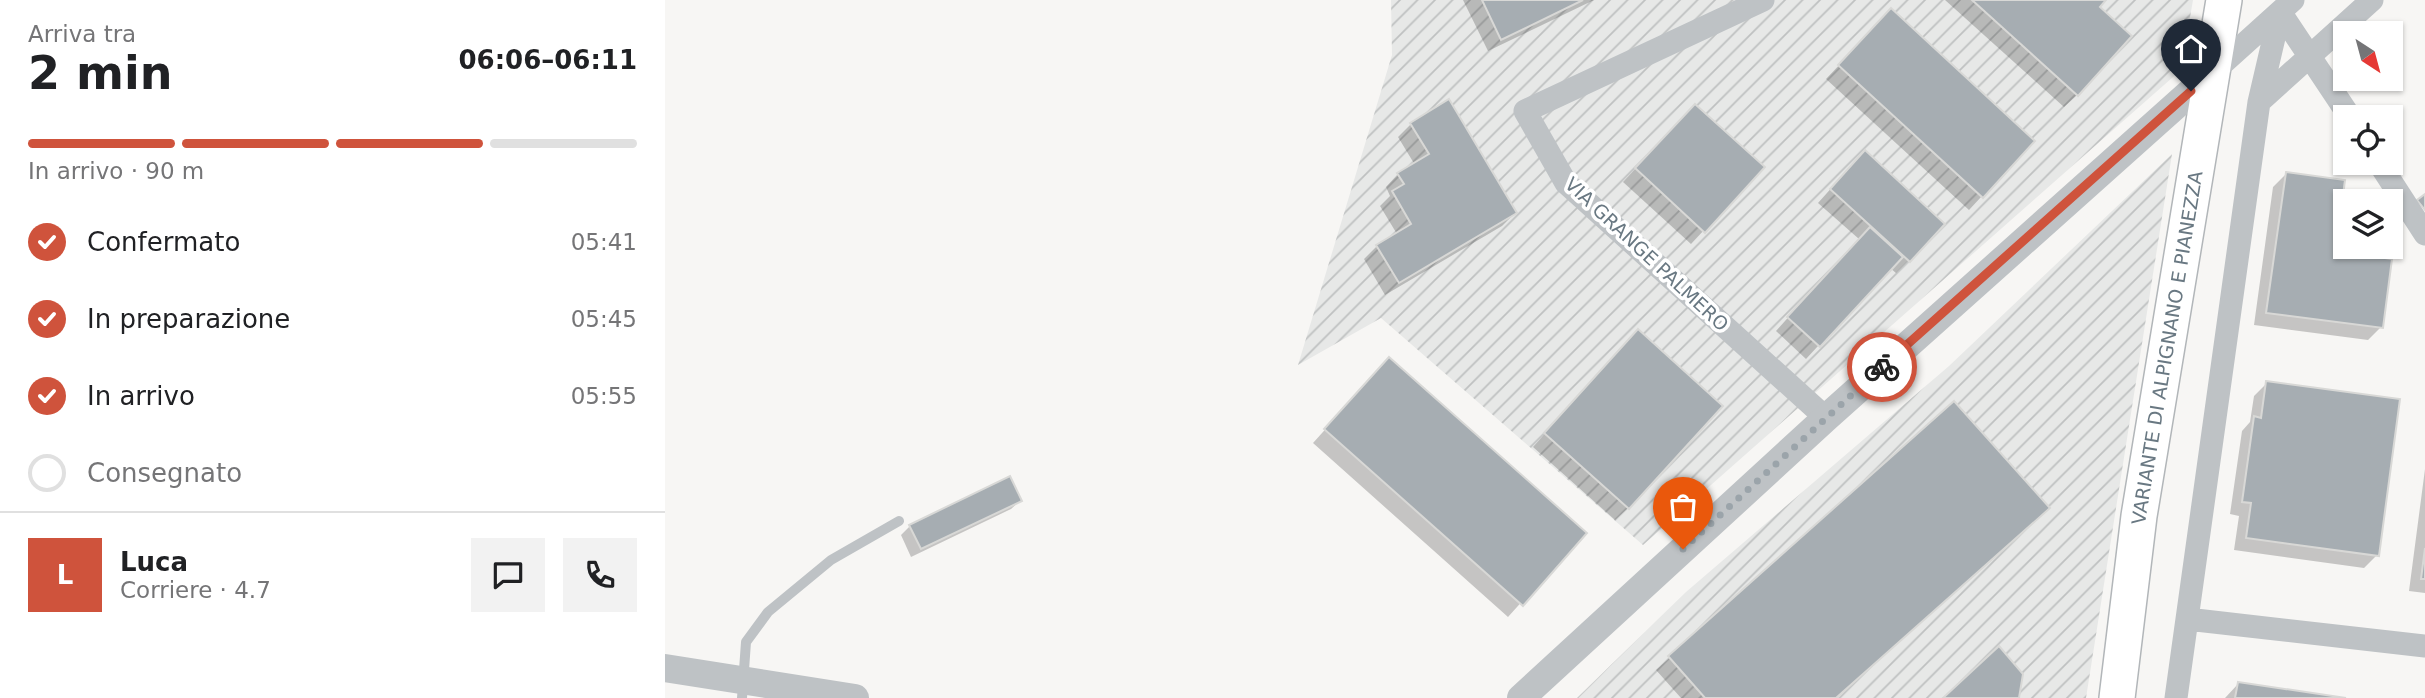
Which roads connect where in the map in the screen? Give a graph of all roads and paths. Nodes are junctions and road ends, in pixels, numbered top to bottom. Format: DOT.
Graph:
graph roads {
  1 [pos="1763,0"];
  2 [pos="2224,0"];
  3 [pos="2372,0"];
  4 [pos="2287,6"];
  5 [pos="2310,56"];
  6 [pos="2212,73"];
  7 [pos="2259,102"];
  8 [pos="2342,105"];
  9 [pos="2387,175"];
  10 [pos="2425,234"];
  11 [pos="1826,418"];
  12 [pos="899,521"];
  13 [pos="2187,618"];
  14 [pos="2425,646"];
  15 [pos="665,668"];
  16 [pos="742,689"];
  17 [pos="855,698"];
  18 [pos="1521,698"];
  19 [pos="2117,698"];
  20 [pos="2176,698"];
  1 -- 11 [label="street, VIA GRANGE PALMERO"];
  2 -- 6 [label="main road, VARIANTE DI ALPIGNANO E PIANEZZA"];
  3 -- 5 [label="street"];
  4 -- 5 [label="street"];
  4 -- 6 [label="street"];
  4 -- 7 [label="street"];
  5 -- 7 [label="street"];
  5 -- 8 [label="street"];
  6 -- 11 [label="street"];
  6 -- 19 [label="main road, VARIANTE DI ALPIGNANO E PIANEZZA"];
  7 -- 13 [label="street"];
  9 -- 10 [label="street"];
  11 -- 18 [label="street"];
  12 -- 16 [label="lane"];
  13 -- 14 [label="street"];
  13 -- 20 [label="street"];
  15 -- 16 [label="street"];
  16 -- 17 [label="street"];
}
